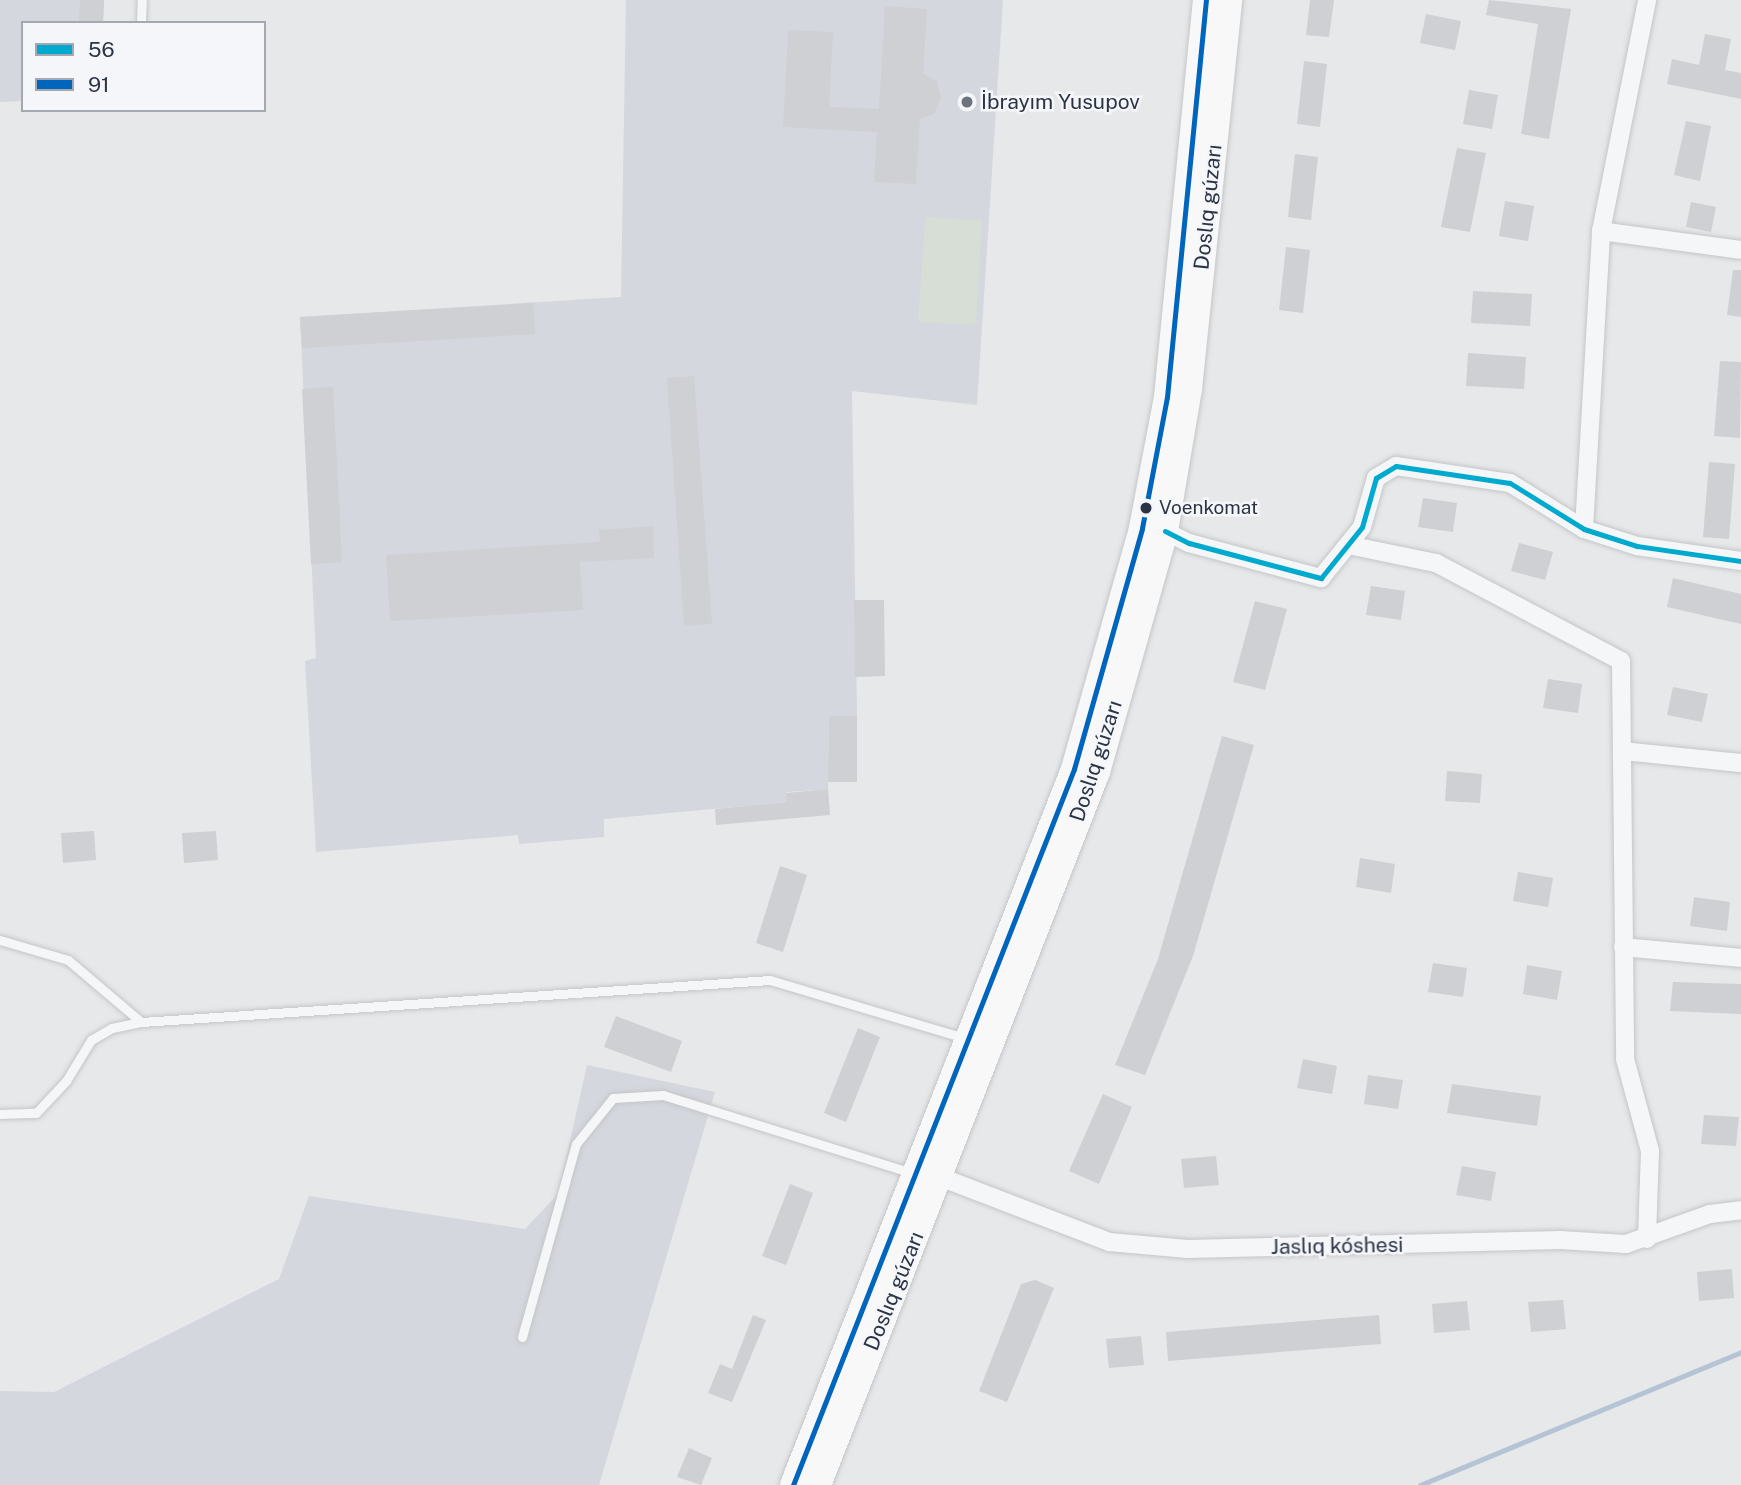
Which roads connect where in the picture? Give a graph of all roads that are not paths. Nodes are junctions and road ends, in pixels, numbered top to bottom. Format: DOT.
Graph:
graph roads {
  1 [pos="142,0"];
  2 [pos="1206,0"];
  3 [pos="1229,0"];
  4 [pos="1647,0"];
  5 [pos="141,21"];
  6 [pos="1601,231"];
  7 [pos="1741,250"];
  8 [pos="1584,529"];
  9 [pos="1165,531"];
  10 [pos="1348,545"];
  11 [pos="1741,561"];
  12 [pos="1623,751"];
  13 [pos="1741,763"];
  14 [pos="0,940"];
  15 [pos="1623,947"];
  16 [pos="1741,958"];
  17 [pos="141,1022"];
  18 [pos="969,1039"];
  19 [pos="0,1114"];
  20 [pos="929,1176"];
  21 [pos="1741,1210"];
  22 [pos="1647,1239"];
  23 [pos="522,1337"];
  24 [pos="853,1359"];
  25 [pos="793,1485"];
  26 [pos="818,1485"];
  1 -- 5 [label="lane"];
  2 -- 18 [label="main road, Doslıq gúzarı"];
  3 -- 9 [label="main road, Doslıq gúzarı"];
  4 -- 6 [label="street"];
  6 -- 7 [label="street"];
  6 -- 8 [label="street"];
  8 -- 10 [label="street"];
  8 -- 11 [label="street"];
  9 -- 10 [label="street"];
  9 -- 20 [label="main road, Doslıq gúzarı"];
  10 -- 12 [label="street"];
  12 -- 13 [label="street"];
  12 -- 15 [label="street"];
  14 -- 17 [label="lane"];
  15 -- 16 [label="street"];
  15 -- 22 [label="street"];
  17 -- 18 [label="lane"];
  17 -- 19 [label="lane"];
  18 -- 20 [label="main road, Doslıq gúzarı"];
  20 -- 22 [label="street, Jaslıq kóshesi"];
  20 -- 23 [label="lane"];
  20 -- 24 [label="main road, Doslıq gúzarı"];
  21 -- 22 [label="street, Jaslıq kóshesi"];
  24 -- 25 [label="main road, Doslıq gúzarı"];
  24 -- 26 [label="main road, Doslıq gúzarı"];
}
